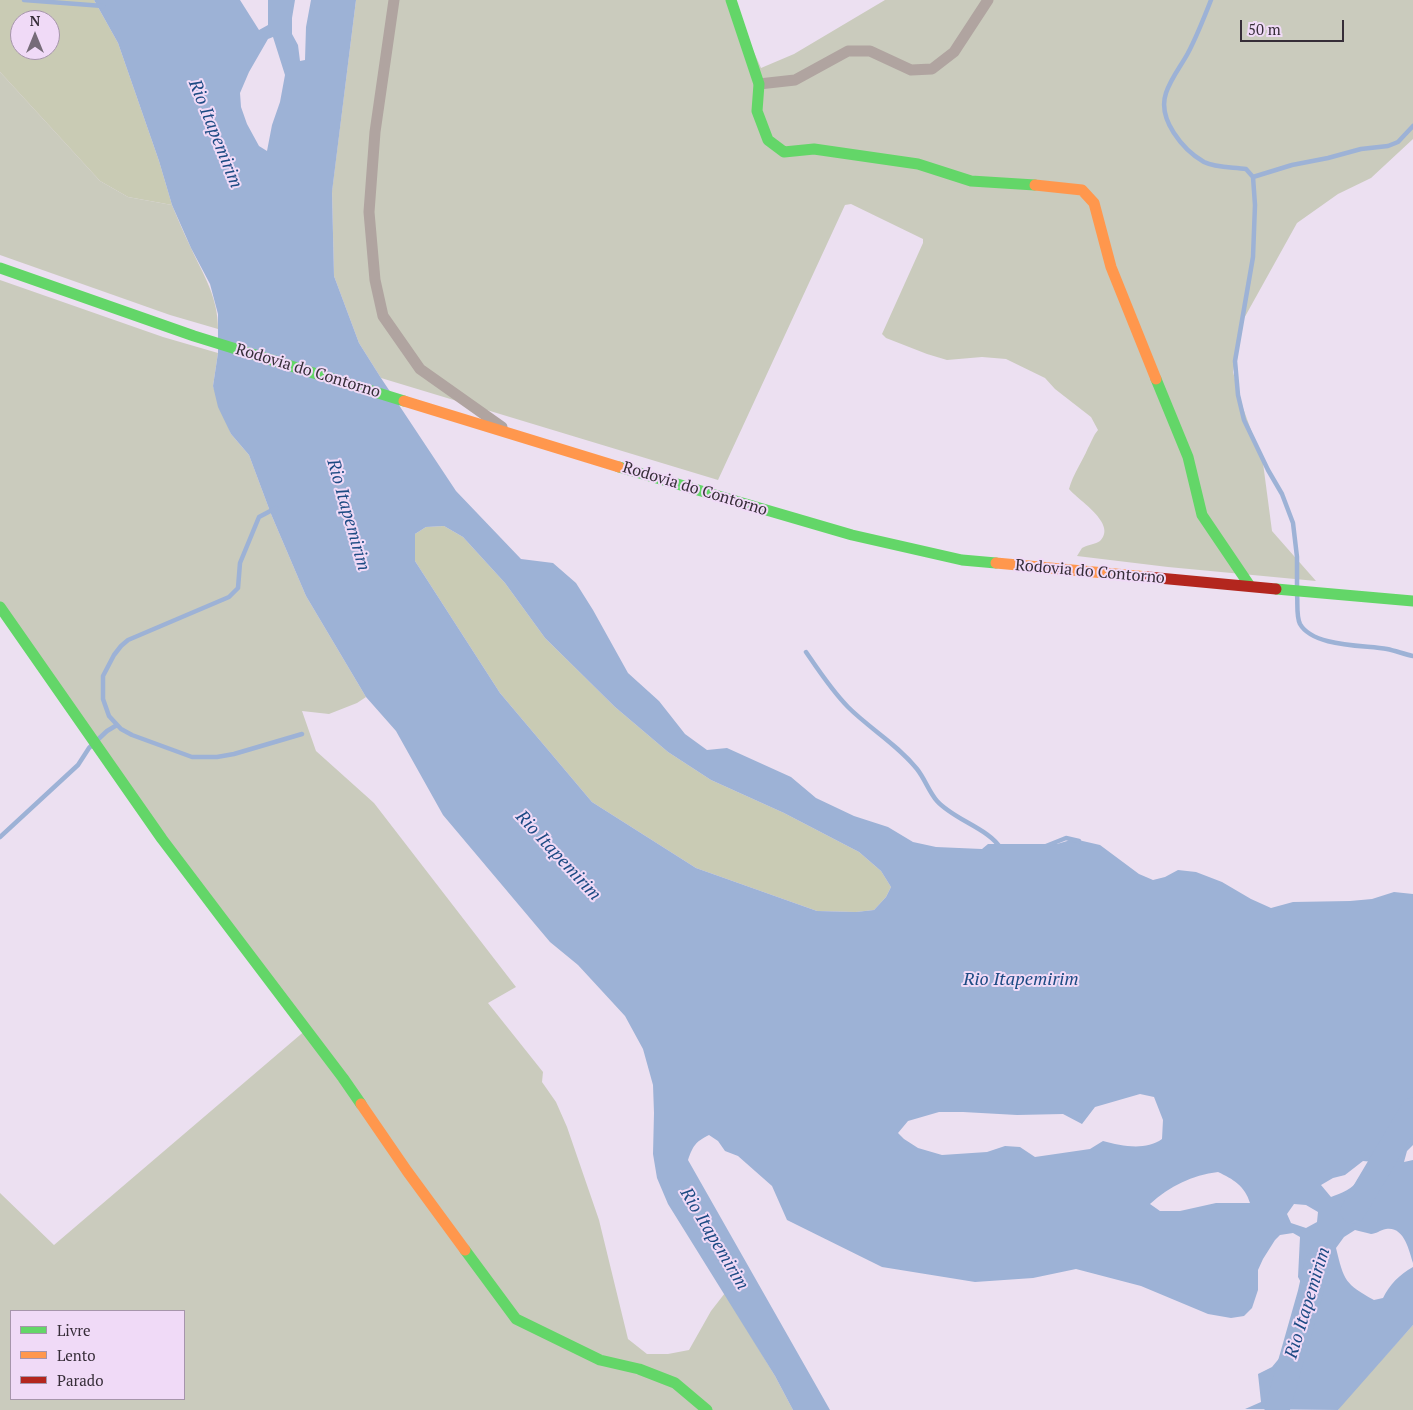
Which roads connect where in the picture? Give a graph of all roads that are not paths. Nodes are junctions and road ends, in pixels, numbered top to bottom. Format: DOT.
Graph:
graph roads {
  1 [pos="394,0"];
  2 [pos="731,0"];
  3 [pos="988,0"];
  4 [pos="759,84"];
  5 [pos="0,268"];
  6 [pos="509,432"];
  7 [pos="1250,586"];
  8 [pos="1413,600"];
  9 [pos="0,606"];
  10 [pos="707,1410"];
  1 -- 6 [label="street"];
  2 -- 4 [label="street"];
  3 -- 4 [label="street"];
  4 -- 7 [label="street"];
  5 -- 6 [label="street, Rodovia do Contorno"];
  6 -- 7 [label="street, Rodovia do Contorno"];
  7 -- 8 [label="street, Rodovia do Contorno"];
  9 -- 10 [label="street"];
}
